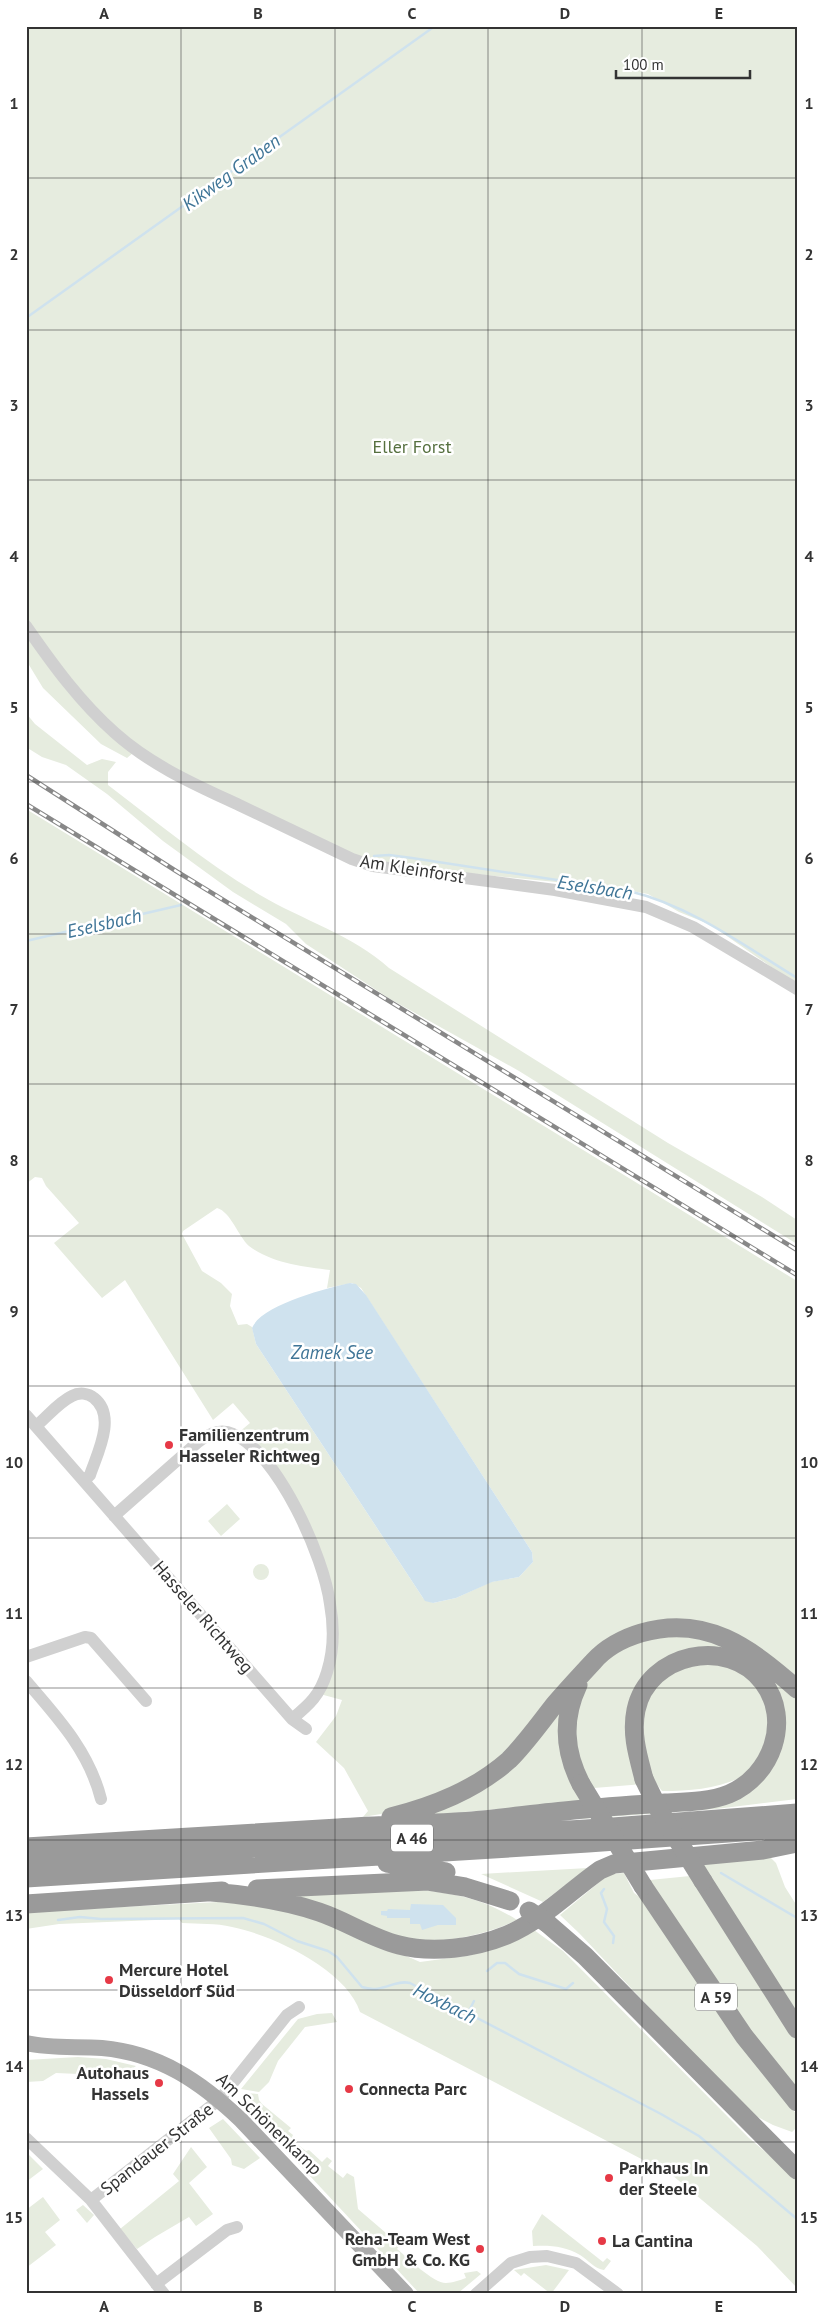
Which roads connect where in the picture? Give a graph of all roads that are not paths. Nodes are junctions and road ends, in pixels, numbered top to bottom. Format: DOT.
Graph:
graph roads {
  1 [pos="26,626"];
  2 [pos="797,989"];
  3 [pos="31,1424"];
  4 [pos="84,1481"];
  5 [pos="114,1516"];
  6 [pos="26,1657"];
  7 [pos="583,1674"];
  8 [pos="26,1681"];
  9 [pos="797,1689"];
  10 [pos="146,1701"];
  11 [pos="292,1719"];
  12 [pos="306,1729"];
  13 [pos="101,1798"];
  14 [pos="797,1813"];
  15 [pos="351,1827"];
  16 [pos="797,1828"];
  17 [pos="797,1843"];
  18 [pos="26,1847"];
  19 [pos="356,1857"];
  20 [pos="26,1861"];
  21 [pos="26,1878"];
  22 [pos="211,1892"];
  23 [pos="510,1901"];
  24 [pos="26,1904"];
  25 [pos="300,2007"];
  26 [pos="797,2029"];
  27 [pos="30,2046"];
  28 [pos="220,2099"];
  29 [pos="797,2102"];
  30 [pos="26,2138"];
  31 [pos="797,2170"];
  32 [pos="92,2200"];
  33 [pos="237,2228"];
  34 [pos="160,2289"];
  35 [pos="406,2294"];
  36 [pos="476,2294"];
  37 [pos="618,2294"];
  1 -- 2 [label="street, Am Kleinforst"];
  3 -- 4 [label="street, Hasseler Richtweg"];
  3 -- 4 [label="street, Hasseler Richtweg"];
  4 -- 5 [label="street, Hasseler Richtweg"];
  5 -- 11 [label="street, Hasseler Richtweg"];
  5 -- 11 [label="street"];
  6 -- 10 [label="street"];
  7 -- 9 [label="highway"];
  7 -- 15 [label="highway"];
  7 -- 29 [label="highway, A 59, bridge"];
  8 -- 13 [label="street"];
  11 -- 12 [label="street, Hasseler Richtweg"];
  14 -- 20 [label="highway, A 46"];
  15 -- 18 [label="highway"];
  15 -- 26 [label="highway, bridge"];
  16 -- 19 [label="highway, A 46"];
  17 -- 22 [label="highway"];
  19 -- 21 [label="highway, A 46"];
  19 -- 23 [label="highway"];
  22 -- 23 [label="highway"];
  22 -- 24 [label="highway"];
  23 -- 31 [label="highway, bridge"];
  25 -- 28 [label="street, Spandauer Straße"];
  27 -- 28 [label="main road, Am Schönenkamp"];
  28 -- 32 [label="street, Spandauer Straße"];
  28 -- 35 [label="main road, Am Schönenkamp"];
  30 -- 32 [label="street"];
  32 -- 34 [label="street"];
  33 -- 34 [label="street"];
  36 -- 37 [label="street"];
}
